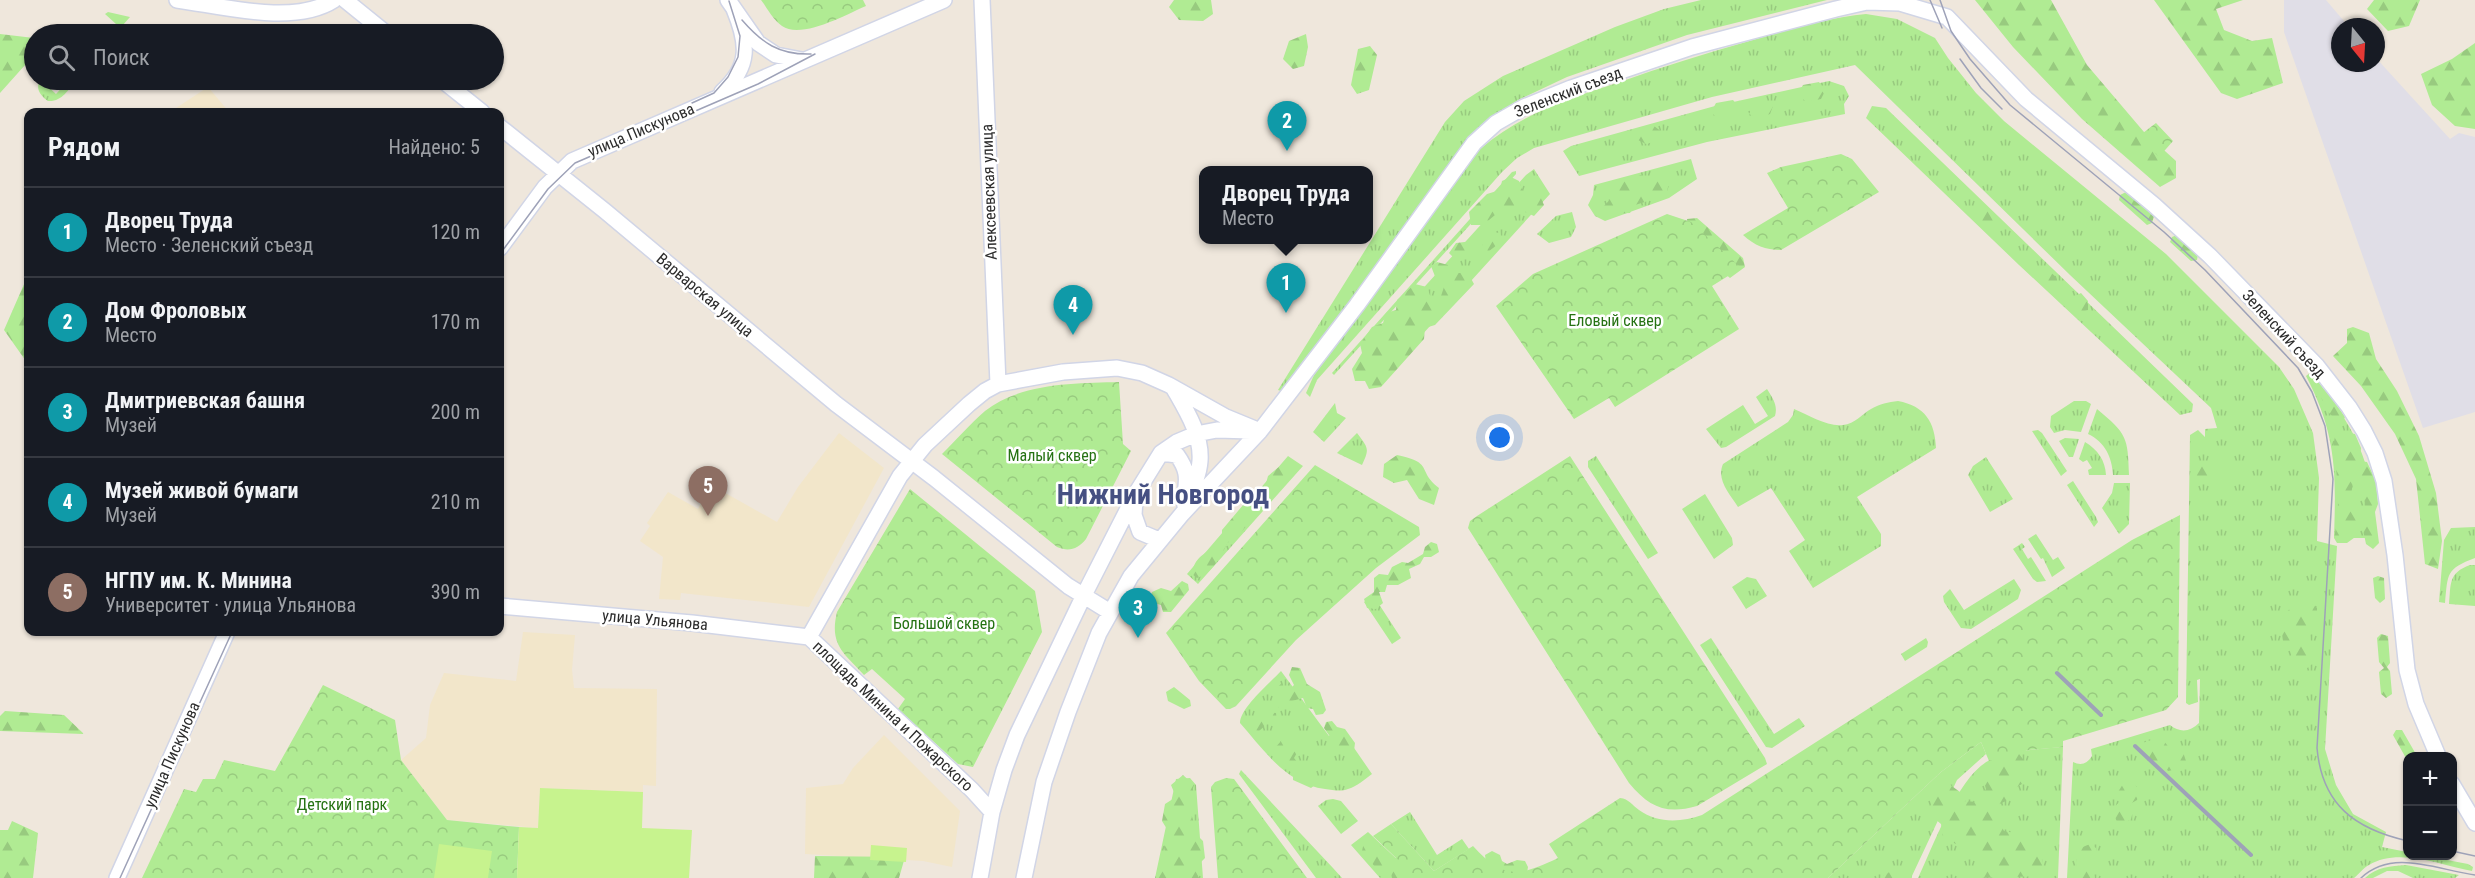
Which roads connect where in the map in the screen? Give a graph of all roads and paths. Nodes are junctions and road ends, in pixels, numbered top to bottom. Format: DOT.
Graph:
graph roads {
  1 [pos="177,0"];
  2 [pos="300,0"];
  3 [pos="334,0"];
  4 [pos="345,0"];
  5 [pos="944,0"];
  6 [pos="982,0"];
  7 [pos="1944,0"];
  8 [pos="735,9"];
  9 [pos="270,12"];
  10 [pos="1947,17"];
  11 [pos="375,24"];
  12 [pos="808,57"];
  13 [pos="454,90"];
  14 [pos="715,98"];
  15 [pos="477,108"];
  16 [pos="504,130"];
  17 [pos="557,175"];
  18 [pos="504,243"];
  19 [pos="998,384"];
  20 [pos="1174,389"];
  21 [pos="1260,431"];
  22 [pos="1196,434"];
  23 [pos="1161,453"];
  24 [pos="912,461"];
  25 [pos="1135,495"];
  26 [pos="1182,514"];
  27 [pos="1159,540"];
  28 [pos="1084,595"];
  29 [pos="504,606"];
  30 [pos="1110,612"];
  31 [pos="225,636"];
  32 [pos="809,637"];
  33 [pos="2436,752"];
  34 [pos="2457,792"];
  35 [pos="992,813"];
  36 [pos="2475,823"];
  37 [pos="117,878"];
  38 [pos="980,878"];
  39 [pos="1024,878"];
  1 -- 9 [label="street"];
  2 -- 9 [label="street"];
  3 -- 9 [label="street"];
  4 -- 11 [label="street"];
  5 -- 12 [label="street, улица Пискунова"];
  6 -- 19 [label="street, Алексеевская улица"];
  7 -- 10 [label="street"];
  8 -- 12 [label="street"];
  8 -- 14 [label="street"];
  10 -- 21 [label="street, Зеленский съезд"];
  10 -- 33 [label="street, Зеленский съезд"];
  12 -- 14 [label="street, улица Пискунова"];
  13 -- 15 [label="street"];
  14 -- 17 [label="street, улица Пискунова"];
  16 -- 17 [label="street, Варварская улица"];
  17 -- 18 [label="street, улица Пискунова"];
  17 -- 24 [label="street, Варварская улица"];
  19 -- 20 [label="street, площадь Минина и Пожарского"];
  19 -- 24 [label="street, площадь Минина и Пожарского"];
  20 -- 21 [label="street, площадь Минина и Пожарского"];
  20 -- 22 [label="street"];
  21 -- 22 [label="street, площадь Минина и Пожарского"];
  21 -- 26 [label="street"];
  22 -- 23 [label="street, площадь Минина и Пожарского"];
  22 -- 26 [label="street"];
  23 -- 25 [label="street, площадь Минина и Пожарского"];
  23 -- 26 [label="street"];
  24 -- 28 [label="street"];
  24 -- 32 [label="street, площадь Минина и Пожарского"];
  25 -- 27 [label="street"];
  25 -- 28 [label="street, площадь Минина и Пожарского"];
  26 -- 27 [label="street"];
  27 -- 30 [label="street"];
  28 -- 30 [label="street"];
  28 -- 35 [label="street, площадь Минина и Пожарского"];
  29 -- 32 [label="street, улица Ульянова"];
  30 -- 39 [label="street"];
  31 -- 37 [label="street, улица Пискунова"];
  32 -- 35 [label="street, площадь Минина и Пожарского"];
  34 -- 36 [label="street"];
  35 -- 38 [label="street, площадь Минина и Пожарского"];
}
